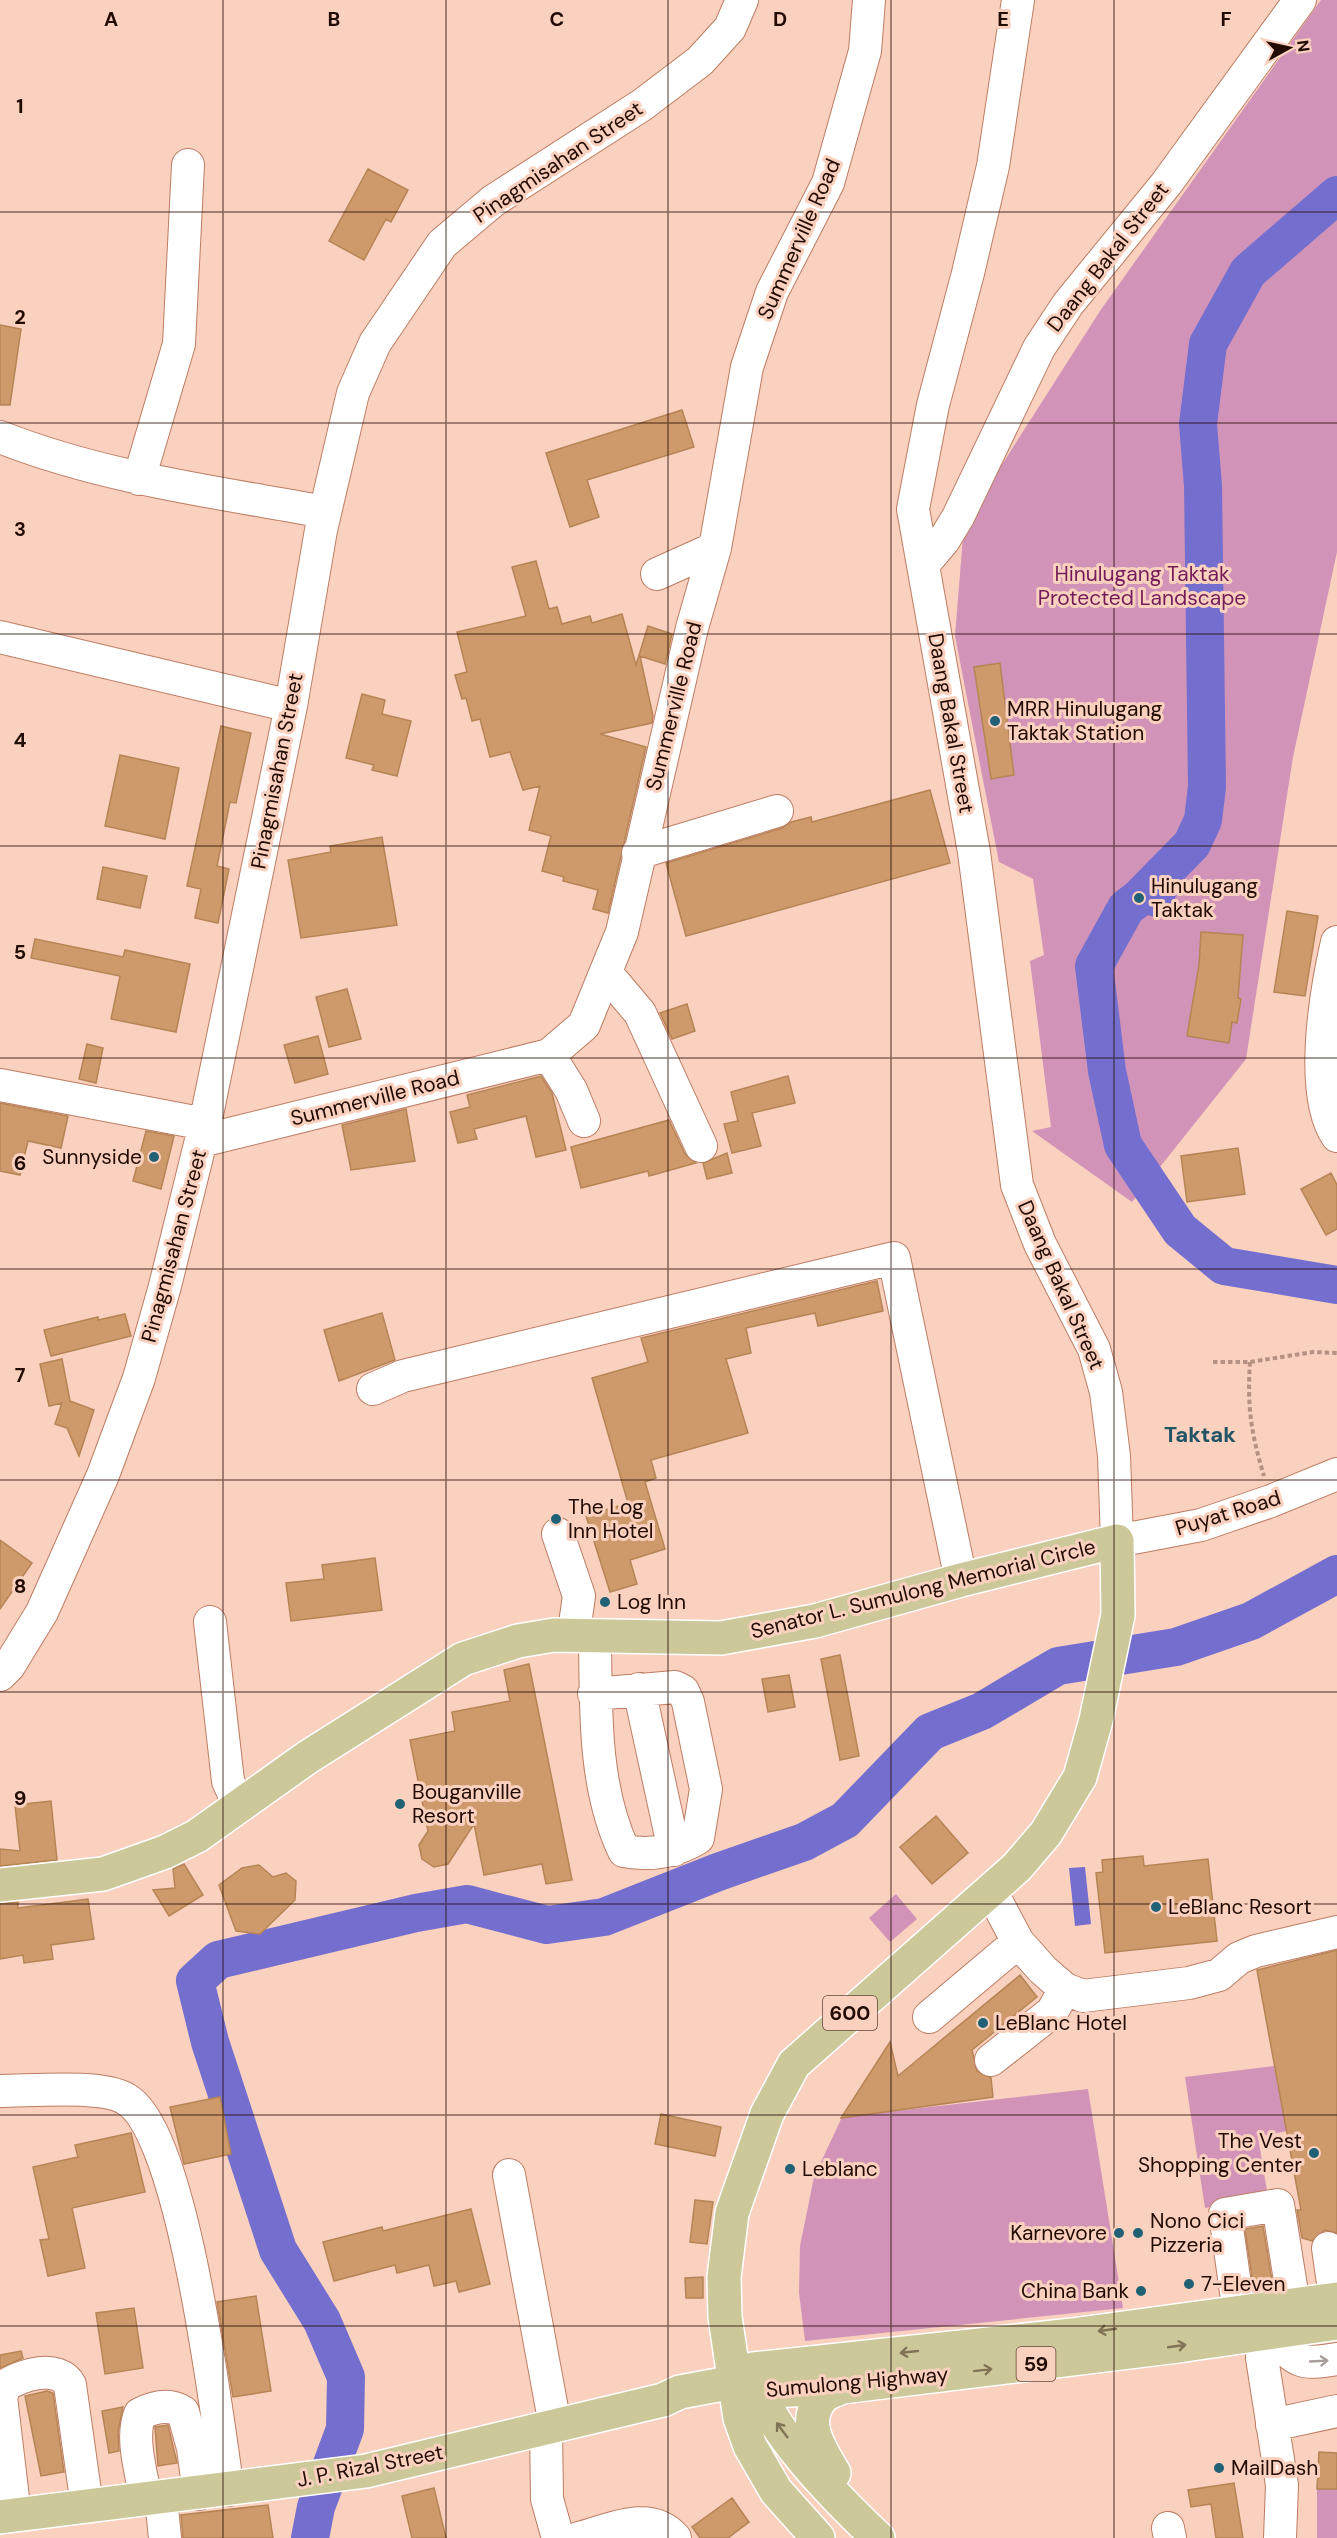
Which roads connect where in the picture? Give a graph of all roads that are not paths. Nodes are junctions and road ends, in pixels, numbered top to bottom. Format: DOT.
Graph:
graph roads {
  1 [pos="742,0"];
  2 [pos="869,0"];
  3 [pos="1018,0"];
  4 [pos="1300,0"];
  5 [pos="188,165"];
  6 [pos="0,437"];
  7 [pos="139,479"];
  8 [pos="325,512"];
  9 [pos="715,548"];
  10 [pos="923,565"];
  11 [pos="657,574"];
  12 [pos="0,638"];
  13 [pos="291,706"];
  14 [pos="777,812"];
  15 [pos="638,853"];
  16 [pos="1337,942"];
  17 [pos="607,974"];
  18 [pos="1332,984"];
  19 [pos="549,1055"];
  20 [pos="0,1085"];
  21 [pos="584,1121"];
  22 [pos="203,1132"];
  23 [pos="1337,1136"];
  24 [pos="701,1146"];
  25 [pos="373,1389"];
  26 [pos="1337,1474"];
  27 [pos="558,1534"];
  28 [pos="1117,1541"];
  29 [pos="961,1580"];
  30 [pos="210,1622"];
  31 [pos="587,1636"];
  32 [pos="0,1675"];
  33 [pos="639,1689"];
  34 [pos="594,1694"];
  35 [pos="239,1806"];
  36 [pos="674,1850"];
  37 [pos="0,1885"];
  38 [pos="991,1892"];
  39 [pos="1337,1932"];
  40 [pos="1018,1942"];
  41 [pos="1065,1989"];
  42 [pos="929,2017"];
  43 [pos="991,2060"];
  44 [pos="0,2091"];
  45 [pos="509,2175"];
  46 [pos="1328,2248"];
  47 [pos="1335,2297"];
  48 [pos="1294,2305"];
  49 [pos="1234,2326"];
  50 [pos="1270,2333"];
  51 [pos="1337,2359"];
  52 [pos="748,2381"];
  53 [pos="842,2387"];
  54 [pos="663,2400"];
  55 [pos="1337,2411"];
  56 [pos="1272,2425"];
  57 [pos="550,2426"];
  58 [pos="776,2491"];
  59 [pos="214,2492"];
  60 [pos="153,2499"];
  61 [pos="87,2506"];
  62 [pos="7,2516"];
  63 [pos="1279,2534"];
  64 [pos="877,2537"];
  65 [pos="165,2538"];
  66 [pos="558,2538"];
  67 [pos="579,2538"];
  68 [pos="675,2538"];
  69 [pos="818,2538"];
  1 -- 8 [label="street, Pinagmisahan Street"];
  2 -- 9 [label="street, Summerville Road"];
  3 -- 10 [label="street, 600"];
  4 -- 10 [label="street, Daang Bakal Street"];
  5 -- 7 [label="street"];
  6 -- 7 [label="street"];
  7 -- 8 [label="street"];
  8 -- 13 [label="street, Pinagmisahan Street"];
  9 -- 11 [label="street"];
  9 -- 15 [label="street, Summerville Road"];
  10 -- 28 [label="street, Daang Bakal Street / 600"];
  12 -- 13 [label="street"];
  13 -- 22 [label="street, Pinagmisahan Street"];
  14 -- 15 [label="street"];
  15 -- 17 [label="street, Summerville Road"];
  16 -- 18 [label="street"];
  17 -- 19 [label="street, Summerville Road"];
  17 -- 24 [label="street"];
  18 -- 23 [label="street"];
  19 -- 21 [label="street"];
  19 -- 22 [label="street, Summerville Road"];
  20 -- 22 [label="street"];
  22 -- 32 [label="street, Pinagmisahan Street"];
  25 -- 29 [label="street"];
  26 -- 28 [label="street, Puyat Road"];
  27 -- 31 [label="street"];
  28 -- 29 [label="main road, Senator L. Sumulong Memorial Circle"];
  28 -- 38 [label="main road, Senator L. Sumulong Memorial Circle / 600"];
  29 -- 31 [label="main road, Senator L. Sumulong Memorial Circle"];
  30 -- 35 [label="street"];
  31 -- 34 [label="street"];
  31 -- 35 [label="main road, Senator L. Sumulong Memorial Circle"];
  33 -- 34 [label="street"];
  33 -- 36 [label="street"];
  33 -- 36 [label="street"];
  34 -- 36 [label="street"];
  35 -- 37 [label="main road, Senator L. Sumulong Memorial Circle"];
  38 -- 40 [label="street"];
  38 -- 52 [label="main road, Senator L. Sumulong Memorial Circle / 600"];
  39 -- 41 [label="street"];
  40 -- 41 [label="street"];
  40 -- 42 [label="street"];
  41 -- 43 [label="street"];
  44 -- 59 [label="street"];
  45 -- 57 [label="street"];
  46 -- 47 [label="street"];
  47 -- 48 [label="main road, Sumulong Highway / 59"];
  47 -- 50 [label="main road, Sumulong Highway / 59"];
  48 -- 49 [label="main road, Sumulong Highway / 59"];
  48 -- 49 [label="street"];
  49 -- 50 [label="main road, Sumulong Highway / 59"];
  49 -- 52 [label="main road, Sumulong Highway / 59, one-way"];
  53 -- 49 [label="main road, Sumulong Highway / 59, one-way"];
  49 -- 63 [label="street"];
  50 -- 51 [label="street, one-way"];
  50 -- 56 [label="street"];
  52 -- 53 [label="main road, Sumulong Highway / 59"];
  52 -- 54 [label="main road, J. P. Rizal Street"];
  52 -- 58 [label="main road, Senator L. Sumulong Memorial Circle / 600"];
  64 -- 52 [label="main road, Senator L. Sumulong Memorial Circle / 600, one-way"];
  53 -- 64 [label="main road"];
  54 -- 57 [label="main road, J. P. Rizal Street"];
  54 -- 58 [label="main road"];
  55 -- 56 [label="street"];
  56 -- 63 [label="street"];
  57 -- 59 [label="main road, J. P. Rizal Street"];
  57 -- 66 [label="street"];
  58 -- 69 [label="main road, Senator L. Sumulong Memorial Circle / 600"];
  59 -- 60 [label="main road, J. P. Rizal Street"];
  59 -- 60 [label="street"];
  60 -- 61 [label="main road, J. P. Rizal Street"];
  60 -- 65 [label="street"];
  61 -- 62 [label="main road, J. P. Rizal Street"];
  61 -- 62 [label="street"];
  67 -- 68 [label="street"];
}
